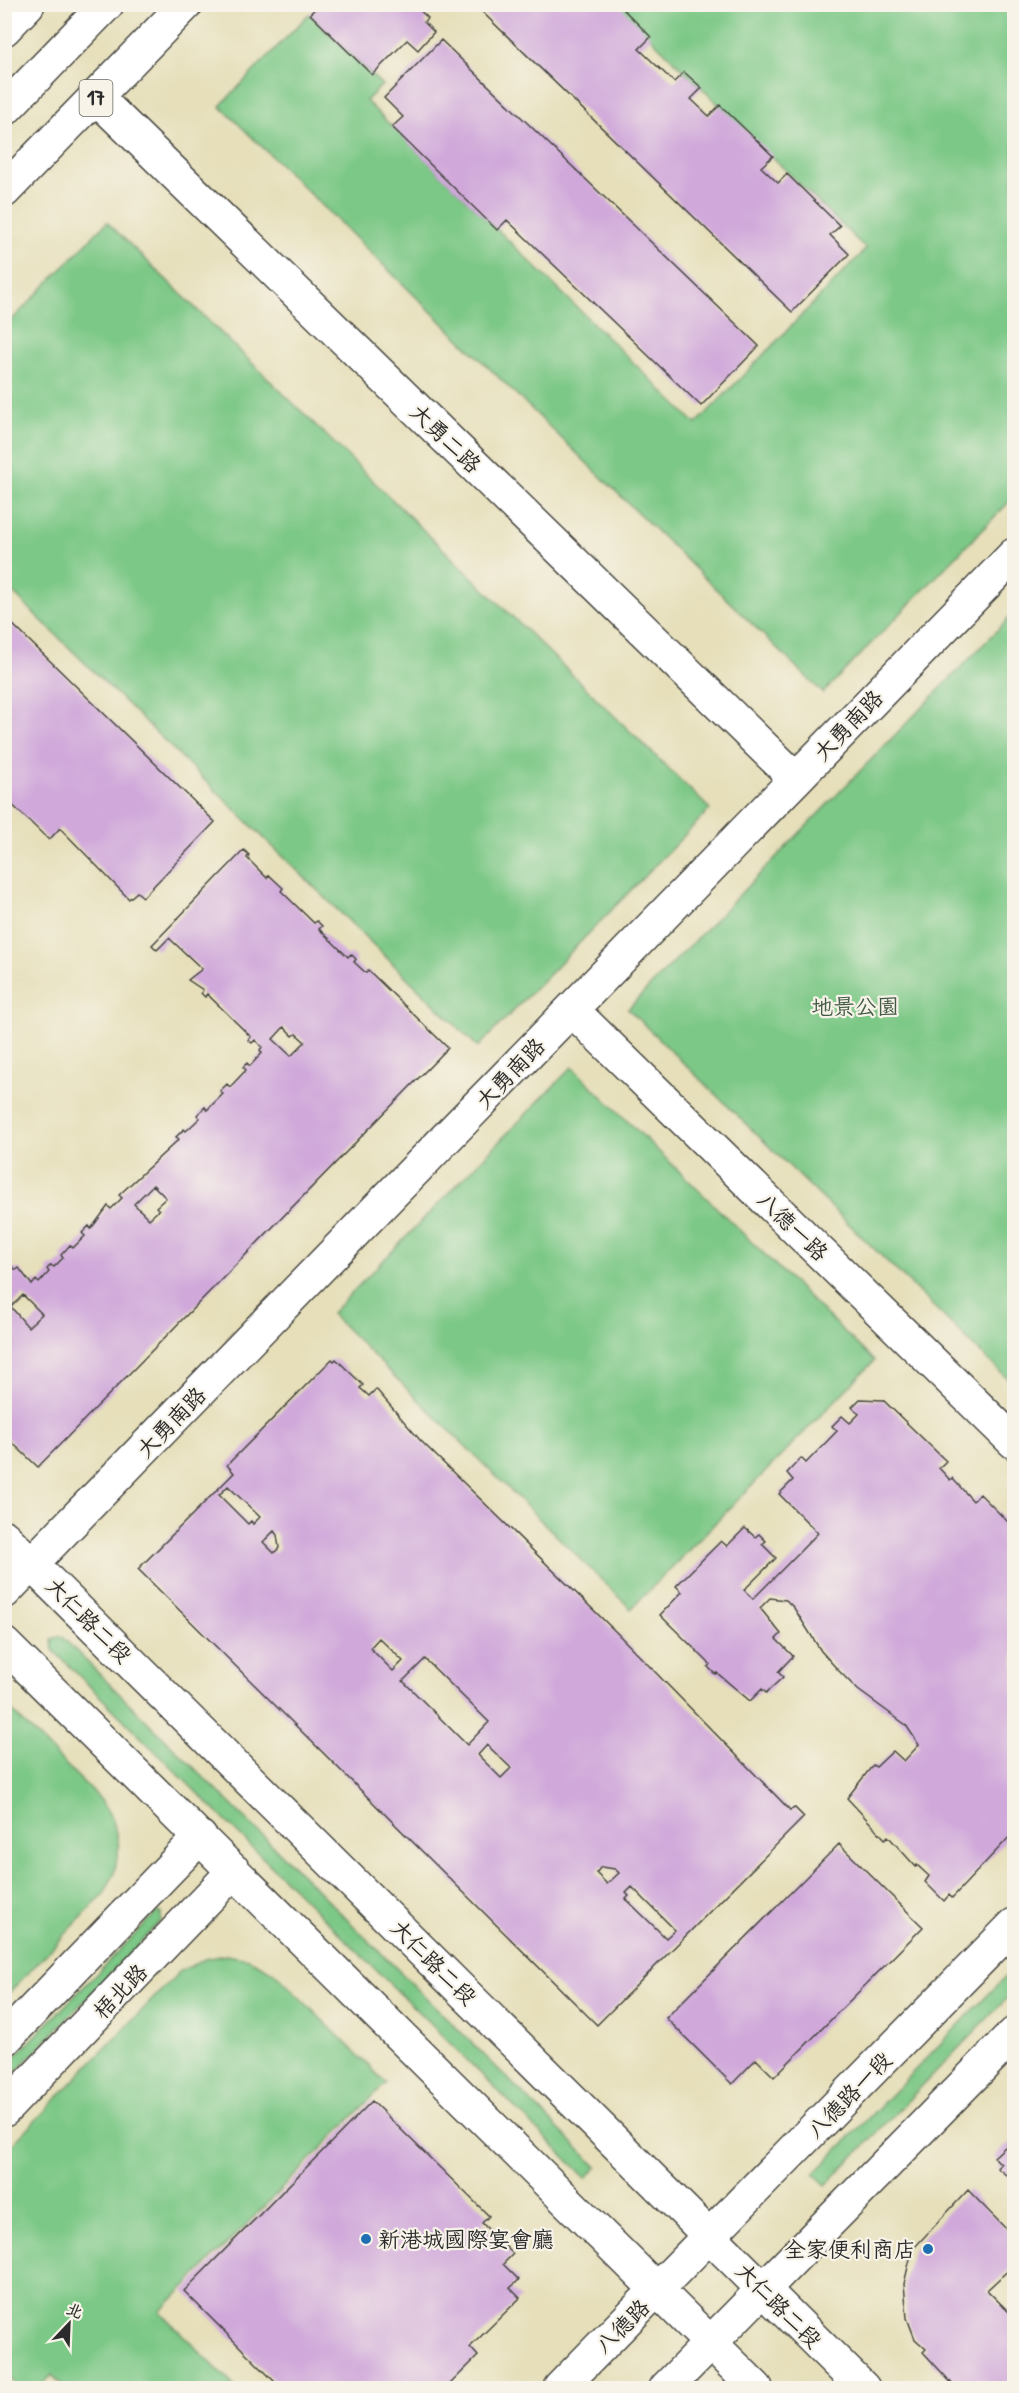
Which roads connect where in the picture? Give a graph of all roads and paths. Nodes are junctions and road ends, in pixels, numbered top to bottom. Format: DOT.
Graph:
graph roads {
  1 [pos="28,4"];
  2 [pos="107,4"];
  3 [pos="186,4"];
  4 [pos="4,29"];
  5 [pos="96,98"];
  6 [pos="4,110"];
  7 [pos="4,191"];
  8 [pos="1014,555"];
  9 [pos="796,779"];
  10 [pos="572,1010"];
  11 [pos="1014,1442"];
  12 [pos="4,1537"];
  13 [pos="32,1564"];
  14 [pos="4,1592"];
  15 [pos="4,1644"];
  16 [pos="200,1837"];
  17 [pos="234,1871"];
  18 [pos="1014,1925"];
  19 [pos="1014,2034"];
  20 [pos="4,2040"];
  21 [pos="4,2110"];
  22 [pos="710,2237"];
  23 [pos="683,2263"];
  24 [pos="764,2290"];
  25 [pos="657,2291"];
  26 [pos="711,2343"];
  27 [pos="560,2388"];
  28 [pos="666,2388"];
  29 [pos="756,2388"];
  30 [pos="863,2388"];
  1 -- 4 [label="street"];
  2 -- 6 [label="street, 17"];
  3 -- 5 [label="street, 17"];
  5 -- 7 [label="street, 17"];
  5 -- 9 [label="street, 大勇二路"];
  8 -- 9 [label="street, 大勇南路"];
  9 -- 10 [label="street, 大勇南路"];
  10 -- 11 [label="street, 八德一路"];
  10 -- 13 [label="street, 大勇南路"];
  12 -- 13 [label="street, 大仁路二段"];
  13 -- 14 [label="street, 大勇南路"];
  13 -- 22 [label="street, 大仁路二段"];
  15 -- 16 [label="street"];
  16 -- 17 [label="street"];
  16 -- 20 [label="street"];
  17 -- 21 [label="street, 梧北路"];
  17 -- 25 [label="street"];
  18 -- 22 [label="street, 八德路一段"];
  19 -- 24 [label="street"];
  22 -- 23 [label="street, 八德路一段"];
  22 -- 24 [label="street, 大仁路二段"];
  23 -- 25 [label="street, 八德路"];
  24 -- 26 [label="street"];
  24 -- 30 [label="street, 大仁路二段"];
  25 -- 26 [label="street"];
  25 -- 27 [label="street, 八德路"];
  26 -- 28 [label="street"];
  26 -- 29 [label="street"];
}
